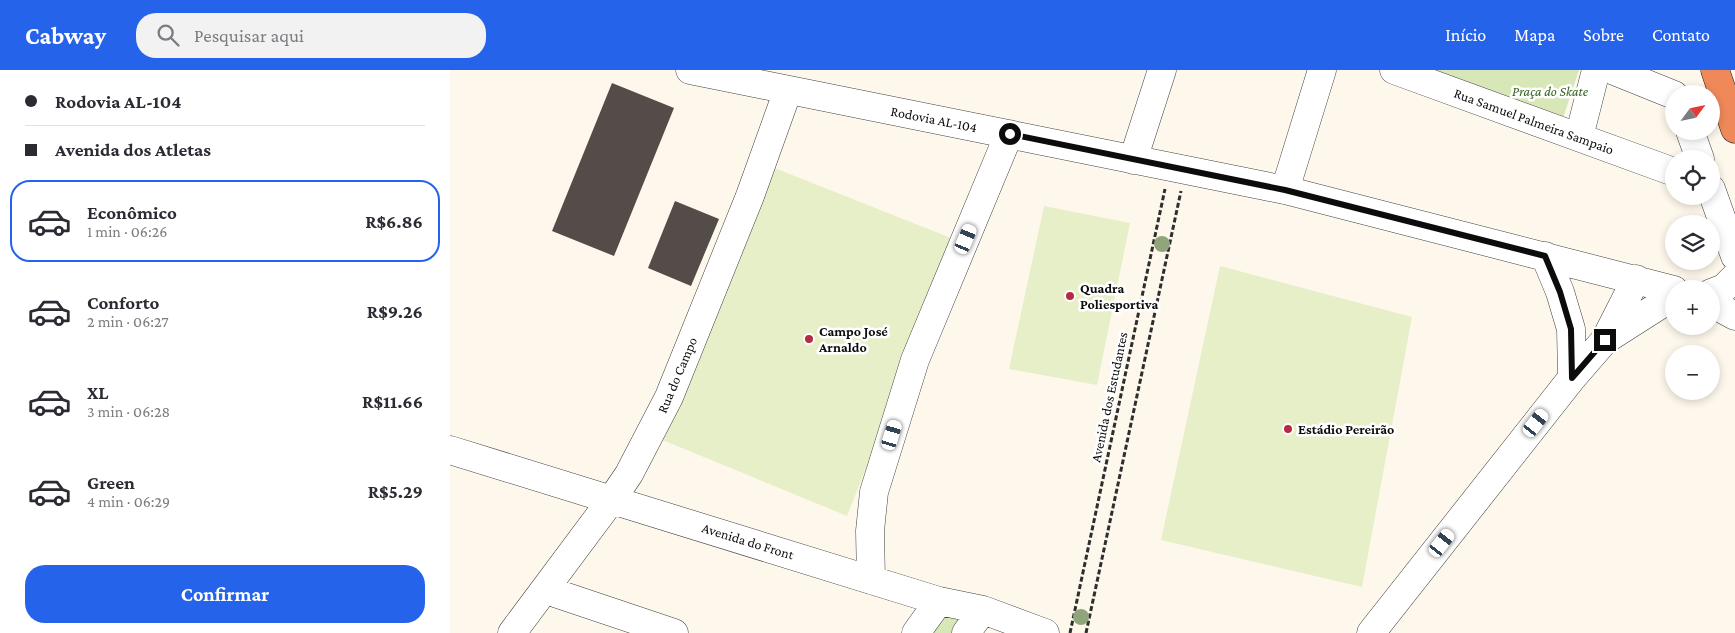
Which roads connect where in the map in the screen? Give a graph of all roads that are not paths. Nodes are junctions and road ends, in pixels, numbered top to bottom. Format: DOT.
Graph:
graph roads {
  1 [pos="690,70"];
  2 [pos="1162,70"];
  3 [pos="1322,70"];
  4 [pos="1394,70"];
  5 [pos="1596,70"];
  6 [pos="1612,70"];
  7 [pos="1669,70"];
  8 [pos="1715,70"];
  9 [pos="1673,85"];
  10 [pos="788,90"];
  11 [pos="1665,90"];
  12 [pos="1735,129"];
  13 [pos="1010,134"];
  14 [pos="1579,137"];
  15 [pos="1133,160"];
  16 [pos="1665,169"];
  17 [pos="1285,190"];
  18 [pos="1717,205"];
  19 [pos="1545,256"];
  20 [pos="1735,256"];
  21 [pos="1735,277"];
  22 [pos="1636,279"];
  23 [pos="1665,287"];
  24 [pos="1720,290"];
  25 [pos="1665,302"];
  26 [pos="1720,308"];
  27 [pos="1735,316"];
  28 [pos="1605,340"];
  29 [pos="1572,378"];
  30 [pos="450,450"];
  31 [pos="612,499"];
  32 [pos="871,580"];
  33 [pos="546,590"];
  34 [pos="939,601"];
  35 [pos="982,610"];
  36 [pos="512,633"];
  37 [pos="674,633"];
  38 [pos="916,633"];
  39 [pos="966,633"];
  40 [pos="1045,633"];
  41 [pos="1371,633"];
  1 -- 10 [label="street, Rodovia AL-104"];
  2 -- 15 [label="street"];
  3 -- 17 [label="street"];
  4 -- 14 [label="street, Rua Samuel Palmeira Sampaio"];
  5 -- 14 [label="street"];
  6 -- 11 [label="street"];
  7 -- 9 [label="street"];
  8 -- 12 [label="highway"];
  10 -- 13 [label="street, Rodovia AL-104"];
  10 -- 31 [label="street, Rua do Campo"];
  13 -- 15 [label="street, Rodovia AL-104"];
  13 -- 32 [label="street"];
  14 -- 16 [label="street, Rua Samuel Palmeira Sampaio"];
  15 -- 17 [label="street, Rodovia AL-104"];
  17 -- 19 [label="street, Rodovia AL-104"];
  18 -- 20 [label="street"];
  19 -- 22 [label="street, Rodovia AL-104"];
  19 -- 29 [label="street"];
  21 -- 24 [label="street"];
  22 -- 23 [label="street, Rodovia AL-104"];
  22 -- 28 [label="street"];
  25 -- 28 [label="street"];
  26 -- 27 [label="street"];
  28 -- 29 [label="street"];
  29 -- 41 [label="street"];
  30 -- 31 [label="street, Avenida do Front"];
  31 -- 32 [label="street, Avenida do Front"];
  31 -- 33 [label="street, Rua do Campo"];
  32 -- 34 [label="street, Avenida do Front"];
  33 -- 36 [label="street, Rua do Campo"];
  33 -- 37 [label="street"];
  34 -- 35 [label="street, Avenida do Front"];
  34 -- 38 [label="street"];
  35 -- 39 [label="street"];
  35 -- 40 [label="street, Avenida do Front"];
}
